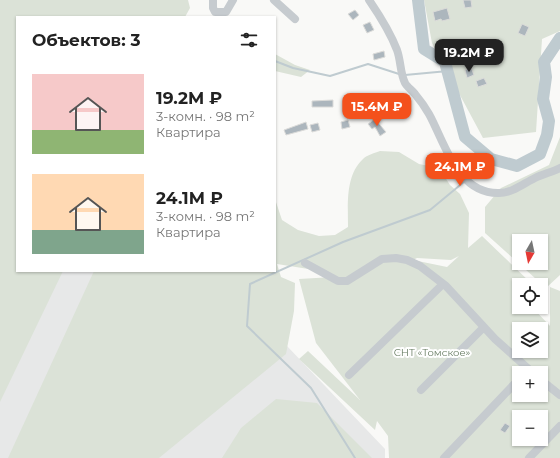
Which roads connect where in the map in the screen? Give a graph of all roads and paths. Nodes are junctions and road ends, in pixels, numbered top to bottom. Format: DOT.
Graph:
graph roads {
  1 [pos="213,0"];
  2 [pos="233,0"];
  3 [pos="274,0"];
  4 [pos="369,0"];
  5 [pos="295,19"];
  6 [pos="560,168"];
  7 [pos="305,263"];
  8 [pos="443,284"];
  9 [pos="484,327"];
  10 [pos="523,366"];
  11 [pos="349,376"];
  12 [pos="512,386"];
  13 [pos="548,386"];
  14 [pos="421,390"];
  15 [pos="560,395"];
  16 [pos="560,426"];
  17 [pos="444,458"];
  18 [pos="529,458"];
  1 -- 2 [label="street"];
  3 -- 5 [label="street"];
  4 -- 6 [label="street"];
  7 -- 8 [label="street"];
  8 -- 9 [label="street"];
  8 -- 11 [label="street"];
  9 -- 10 [label="street"];
  9 -- 14 [label="street"];
  12 -- 17 [label="street"];
  13 -- 15 [label="street"];
  16 -- 18 [label="street"];
}
